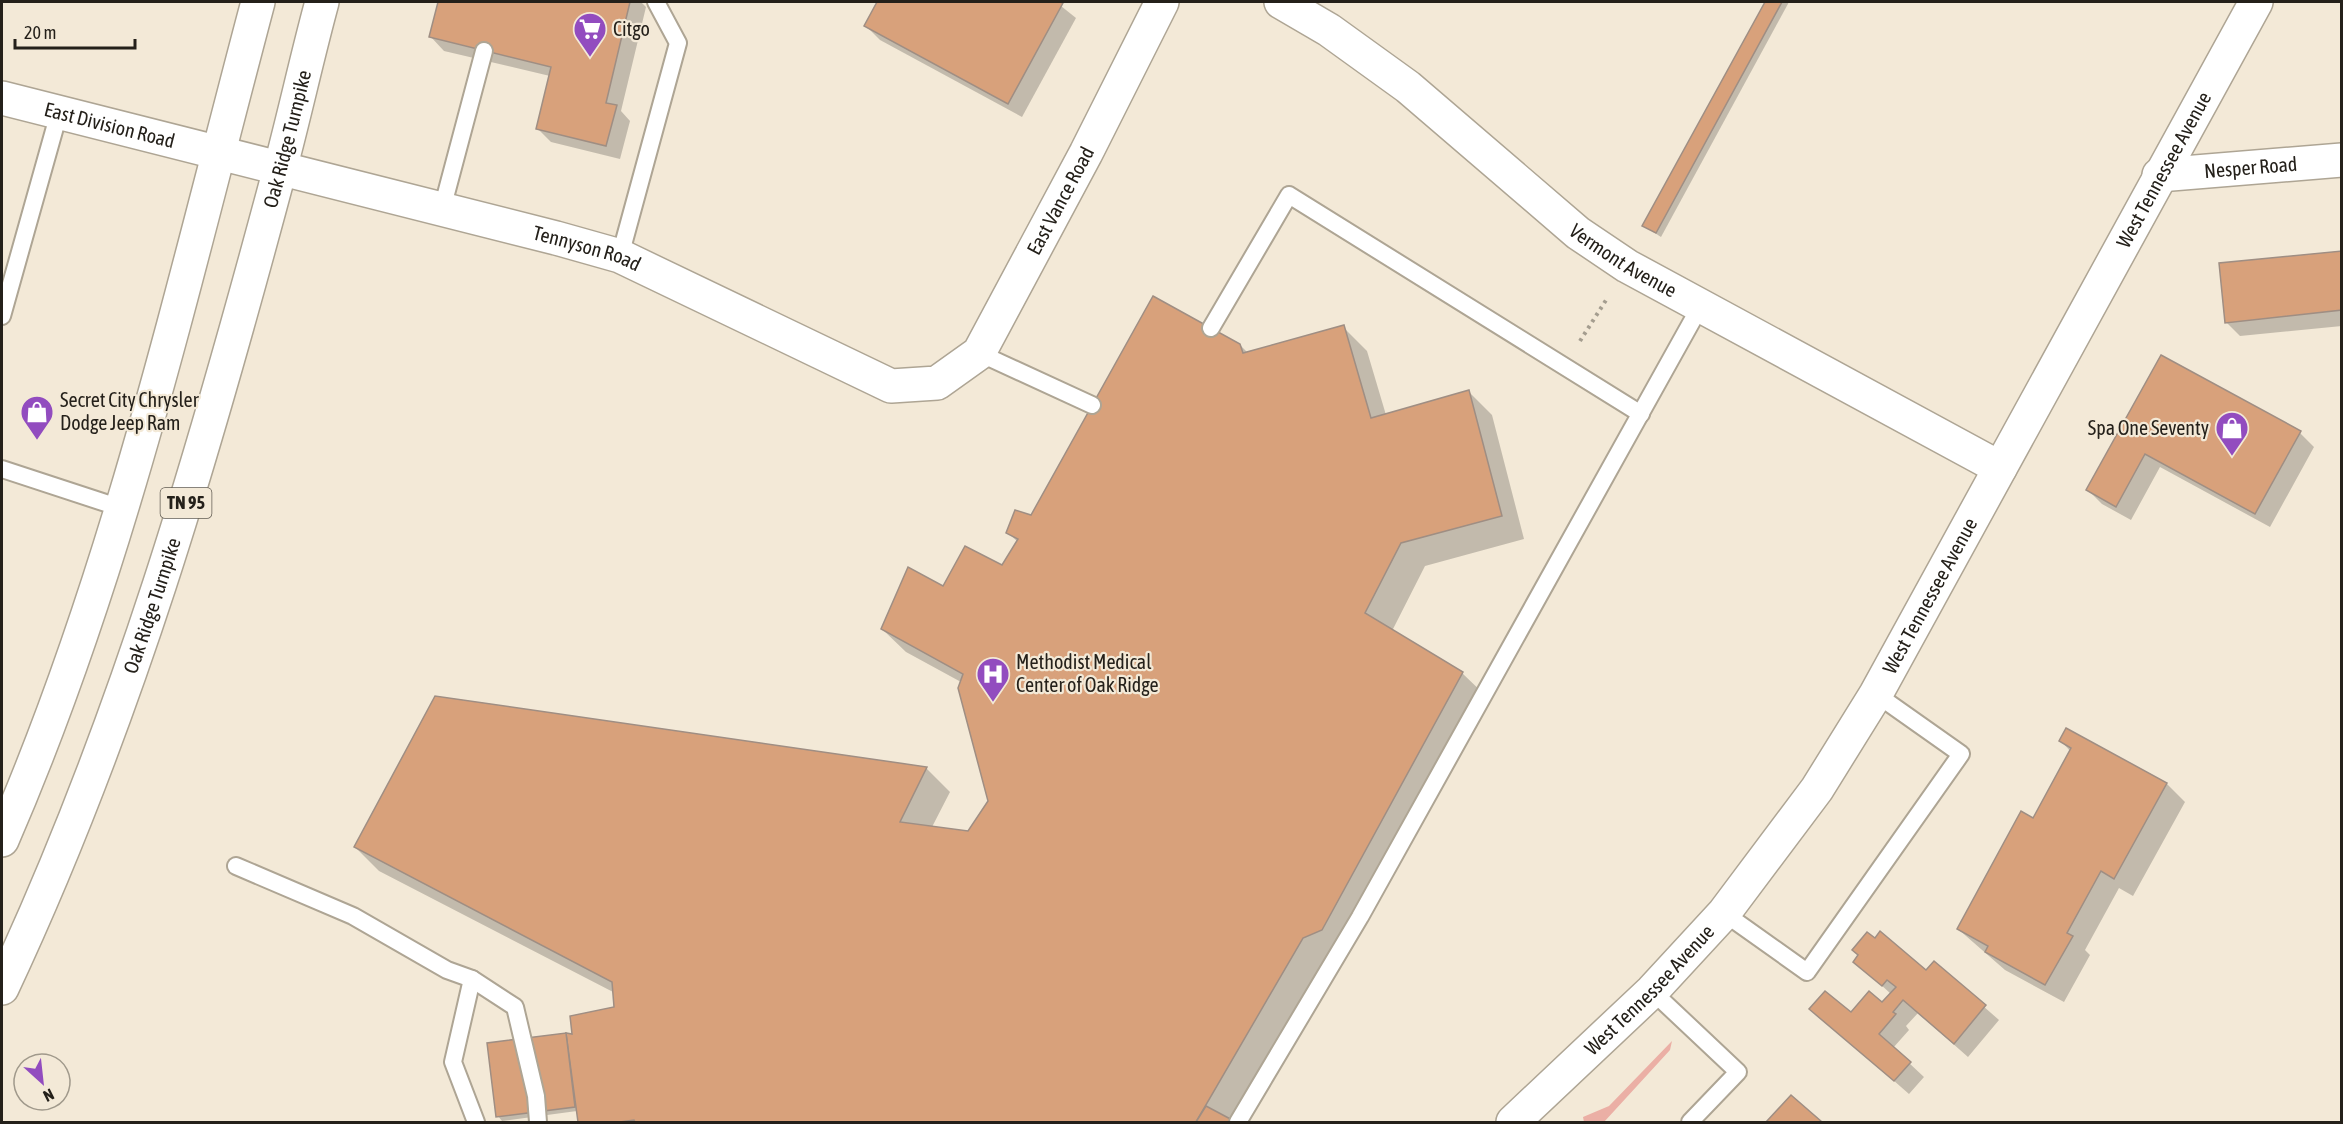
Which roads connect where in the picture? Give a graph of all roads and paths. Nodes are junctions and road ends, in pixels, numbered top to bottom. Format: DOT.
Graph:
graph roads {
  1 [pos="258,2"];
  2 [pos="321,2"];
  3 [pos="657,2"];
  4 [pos="1162,2"];
  5 [pos="1281,2"];
  6 [pos="2256,2"];
  7 [pos="484,51"];
  8 [pos="2,98"];
  9 [pos="58,113"];
  10 [pos="219,153"];
  11 [pos="2342,160"];
  12 [pos="280,169"];
  13 [pos="2159,175"];
  14 [pos="442,209"];
  15 [pos="620,256"];
  16 [pos="1701,305"];
  17 [pos="2,316"];
  18 [pos="1211,328"];
  19 [pos="979,353"];
  20 [pos="936,383"];
  21 [pos="1092,405"];
  22 [pos="1641,414"];
  23 [pos="2000,468"];
  24 [pos="2,469"];
  25 [pos="121,508"];
  26 [pos="1876,694"];
  27 [pos="2,840"];
  28 [pos="236,866"];
  29 [pos="1724,913"];
  30 [pos="472,979"];
  31 [pos="2,988"];
  32 [pos="1652,991"];
  33 [pos="476,1122"];
  34 [pos="538,1122"];
  35 [pos="1238,1122"];
  36 [pos="1513,1122"];
  37 [pos="1690,1122"];
  1 -- 10 [label="main road"];
  2 -- 12 [label="main road, Oak Ridge Turnpike / TN 95"];
  3 -- 15 [label="lane"];
  4 -- 19 [label="main road, East Vance Road"];
  5 -- 16 [label="main road, Vermont Avenue"];
  6 -- 13 [label="main road, West Tennessee Avenue"];
  7 -- 14 [label="lane"];
  8 -- 9 [label="main road, East Division Road"];
  9 -- 10 [label="main road, East Division Road"];
  9 -- 17 [label="lane"];
  10 -- 12 [label="main road, Tennyson Road"];
  10 -- 25 [label="main road"];
  11 -- 13 [label="main road, Nesper Road"];
  12 -- 14 [label="main road, Tennyson Road"];
  12 -- 31 [label="main road, Oak Ridge Turnpike / TN 95"];
  13 -- 23 [label="main road, West Tennessee Avenue"];
  14 -- 15 [label="main road, Tennyson Road"];
  15 -- 20 [label="main road, Tennyson Road"];
  16 -- 22 [label="lane"];
  16 -- 23 [label="main road, Vermont Avenue"];
  18 -- 22 [label="lane"];
  19 -- 20 [label="main road, East Vance Road"];
  19 -- 21 [label="lane"];
  22 -- 35 [label="lane"];
  23 -- 26 [label="main road, West Tennessee Avenue"];
  24 -- 25 [label="lane"];
  25 -- 27 [label="main road"];
  26 -- 29 [label="main road, West Tennessee Avenue"];
  26 -- 29 [label="lane"];
  28 -- 30 [label="lane"];
  29 -- 32 [label="main road, West Tennessee Avenue"];
  30 -- 33 [label="lane"];
  30 -- 34 [label="lane"];
  32 -- 36 [label="main road, West Tennessee Avenue"];
  32 -- 37 [label="lane"];
}
